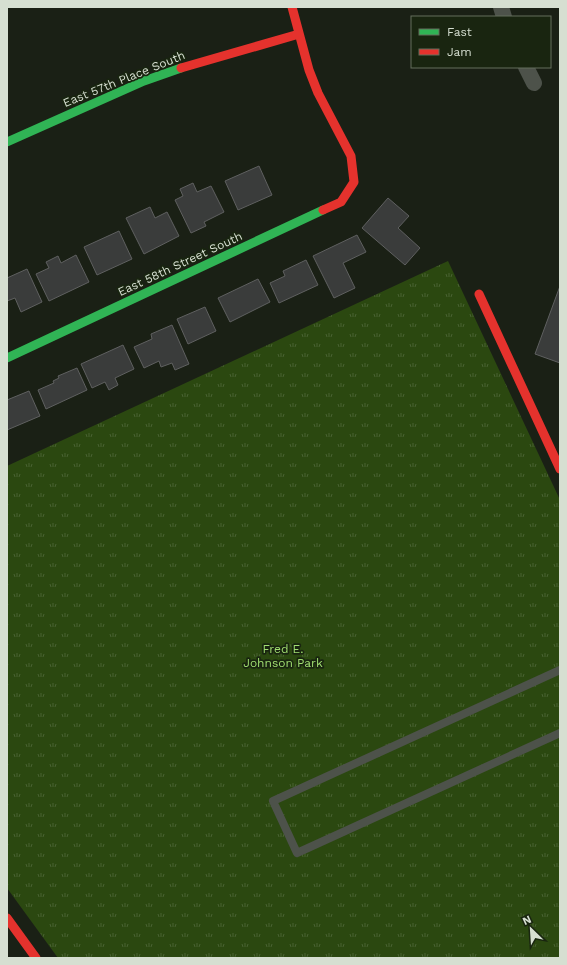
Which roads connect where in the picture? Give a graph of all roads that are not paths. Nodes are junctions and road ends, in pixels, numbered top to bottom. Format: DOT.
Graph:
graph roads {
  1 [pos="292,7"];
  2 [pos="299,34"];
  3 [pos="526,68"];
  4 [pos="534,83"];
  5 [pos="7,142"];
  6 [pos="479,294"];
  7 [pos="7,358"];
  8 [pos="560,469"];
  9 [pos="560,670"];
  10 [pos="560,734"];
  11 [pos="7,918"];
  12 [pos="36,958"];
  1 -- 2 [label="street"];
  2 -- 5 [label="street, East 57th Place South"];
  2 -- 7 [label="street, East 58th Street South"];
  3 -- 4 [label="street"];
  6 -- 8 [label="street"];
  9 -- 10 [label="lane"];
  11 -- 12 [label="street"];
}
